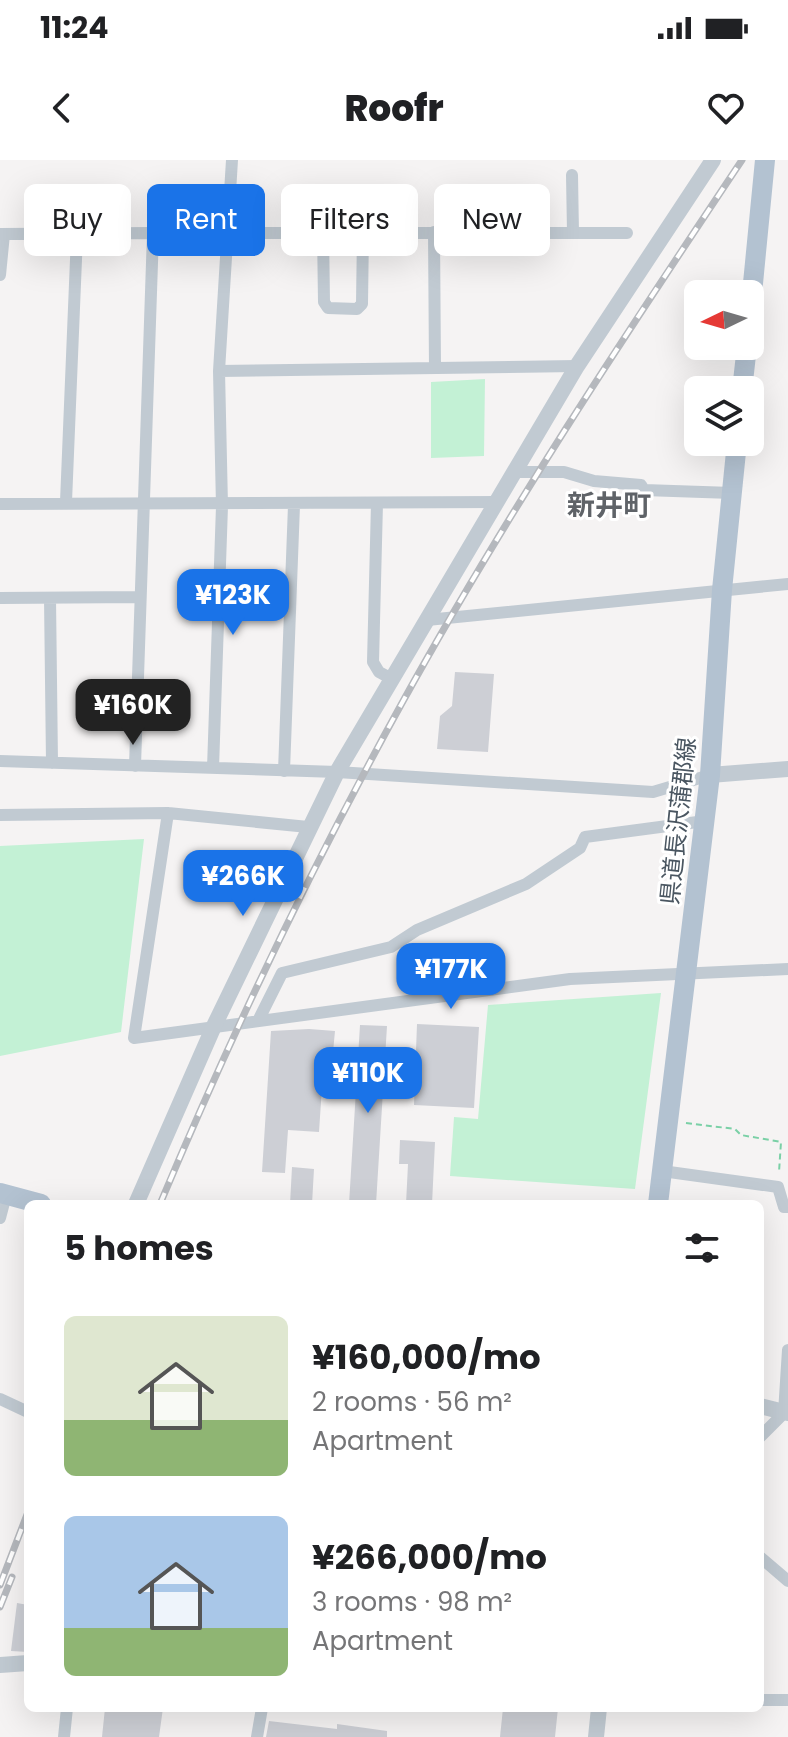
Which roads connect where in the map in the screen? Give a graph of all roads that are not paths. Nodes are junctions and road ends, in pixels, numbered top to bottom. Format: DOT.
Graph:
graph roads {
  1 [pos="232,160"];
  2 [pos="713,160"];
  3 [pos="765,160"];
  4 [pos="572,175"];
  5 [pos="231,184"];
  6 [pos="418,232"];
  7 [pos="434,232"];
  8 [pos="550,233"];
  9 [pos="573,233"];
  10 [pos="627,233"];
  11 [pos="2,234"];
  12 [pos="24,234"];
  13 [pos="76,256"];
  14 [pos="152,256"];
  15 [pos="227,256"];
  16 [pos="323,256"];
  17 [pos="363,256"];
  18 [pos="434,256"];
  19 [pos="0,275"];
  20 [pos="753,280"];
  21 [pos="577,366"];
  22 [pos="435,368"];
  23 [pos="219,371"];
  24 [pos="736,456"];
  25 [pos="517,472"];
  26 [pos="732,493"];
  27 [pos="66,502"];
  28 [pos="498,502"];
  29 [pos="377,503"];
  30 [pos="0,504"];
  31 [pos="143,505"];
  32 [pos="294,505"];
  33 [pos="222,506"];
  34 [pos="788,584"];
  35 [pos="722,590"];
  36 [pos="140,597"];
  37 [pos="0,598"];
  38 [pos="50,598"];
  39 [pos="427,620"];
  40 [pos="392,679"];
  41 [pos="0,761"];
  42 [pos="52,763"];
  43 [pos="135,766"];
  44 [pos="213,768"];
  45 [pos="788,769"];
  46 [pos="284,771"];
  47 [pos="337,772"];
  48 [pos="710,775"];
  49 [pos="168,813"];
  50 [pos="0,815"];
  51 [pos="705,821"];
  52 [pos="308,827"];
  53 [pos="788,969"];
  54 [pos="687,976"];
  55 [pos="258,1021"];
  56 [pos="214,1026"];
  57 [pos="662,1171"];
  58 [pos="3,1194"];
  59 [pos="26,1200"];
  60 [pos="138,1200"];
  61 [pos="658,1200"];
  62 [pos="788,1207"];
  63 [pos="0,1218"];
  64 [pos="788,1350"];
  65 [pos="0,1399"];
  66 [pos="764,1407"];
  67 [pos="24,1410"];
  68 [pos="786,1413"];
  69 [pos="764,1433"];
  70 [pos="764,1560"];
  71 [pos="788,1581"];
  72 [pos="24,1663"];
  73 [pos="0,1665"];
  74 [pos="764,1700"];
  75 [pos="788,1700"];
  76 [pos="67,1712"];
  77 [pos="261,1712"];
  78 [pos="599,1712"];
  79 [pos="64,1737"];
  80 [pos="257,1737"];
  81 [pos="596,1737"];
  1 -- 5 [label="street"];
  2 -- 21 [label="street"];
  3 -- 20 [label="main road"];
  4 -- 9 [label="street"];
  6 -- 7 [label="street"];
  8 -- 9 [label="street"];
  9 -- 10 [label="street"];
  11 -- 12 [label="street"];
  11 -- 19 [label="street"];
  13 -- 27 [label="street"];
  14 -- 31 [label="street"];
  15 -- 23 [label="street"];
  16 -- 17 [label="street"];
  18 -- 22 [label="street"];
  21 -- 22 [label="street"];
  21 -- 25 [label="street"];
  22 -- 23 [label="street"];
  23 -- 33 [label="street"];
  24 -- 26 [label="main road, 県道長沢蒲郡線"];
  25 -- 26 [label="street"];
  25 -- 28 [label="street"];
  26 -- 35 [label="main road, 県道長沢蒲郡線"];
  27 -- 30 [label="street"];
  27 -- 31 [label="street"];
  28 -- 29 [label="street"];
  28 -- 39 [label="street"];
  29 -- 32 [label="street"];
  29 -- 40 [label="street"];
  31 -- 33 [label="street"];
  31 -- 36 [label="street"];
  32 -- 33 [label="street"];
  32 -- 46 [label="street"];
  33 -- 44 [label="street"];
  34 -- 35 [label="street"];
  35 -- 39 [label="street"];
  35 -- 48 [label="main road, 県道長沢蒲郡線"];
  36 -- 38 [label="street"];
  36 -- 43 [label="street"];
  37 -- 38 [label="street"];
  38 -- 42 [label="street"];
  39 -- 40 [label="street"];
  40 -- 47 [label="street"];
  41 -- 42 [label="street"];
  42 -- 43 [label="street"];
  43 -- 44 [label="street"];
  44 -- 46 [label="street"];
  45 -- 48 [label="street"];
  46 -- 47 [label="street"];
  47 -- 48 [label="street"];
  47 -- 52 [label="street"];
  48 -- 51 [label="main road, 県道長沢蒲郡線"];
  49 -- 50 [label="street"];
  49 -- 52 [label="street"];
  49 -- 56 [label="street"];
  51 -- 54 [label="main road, 県道長沢蒲郡線"];
  51 -- 55 [label="street"];
  52 -- 56 [label="street"];
  53 -- 54 [label="street"];
  54 -- 55 [label="street"];
  54 -- 57 [label="main road, 県道長沢蒲郡線"];
  55 -- 56 [label="street"];
  56 -- 60 [label="street"];
  57 -- 61 [label="main road, 県道長沢蒲郡線"];
  57 -- 62 [label="street"];
  58 -- 59 [label="main road"];
  58 -- 63 [label="street"];
  64 -- 68 [label="street"];
  65 -- 67 [label="street"];
  66 -- 68 [label="street"];
  68 -- 69 [label="street"];
  70 -- 71 [label="street"];
  72 -- 73 [label="street"];
  74 -- 75 [label="street"];
  76 -- 79 [label="street"];
  77 -- 80 [label="street"];
  78 -- 81 [label="street"];
}
